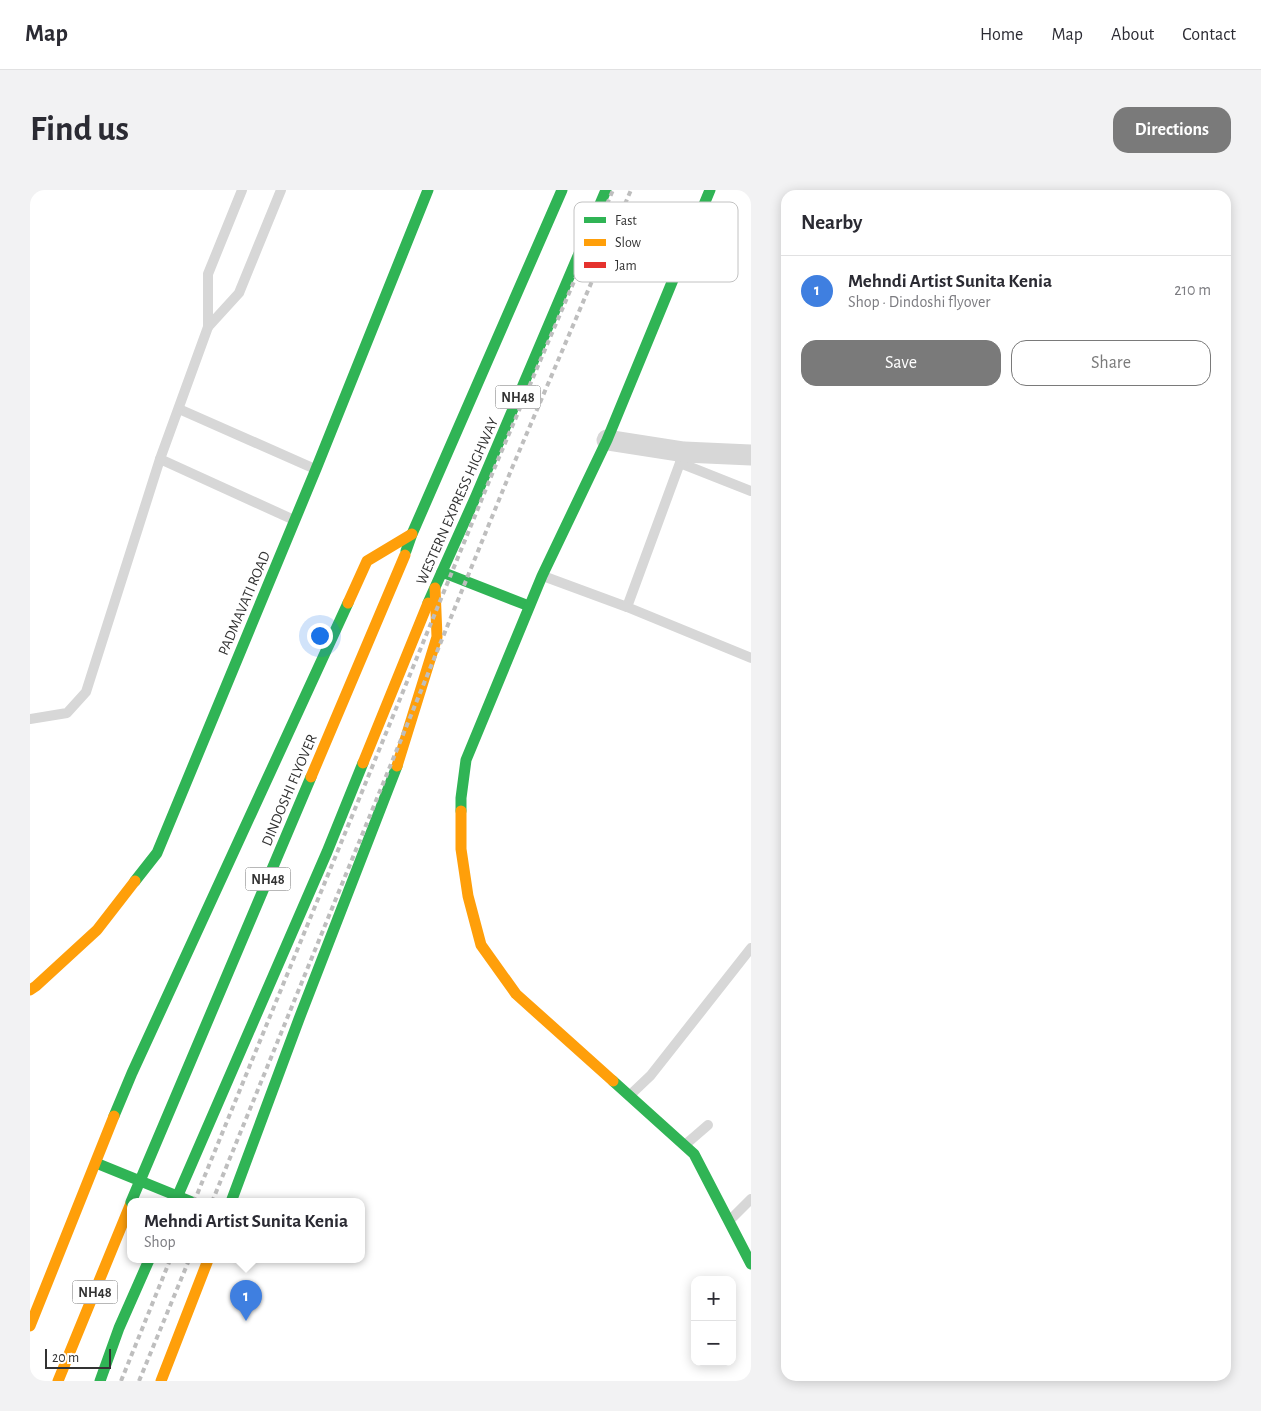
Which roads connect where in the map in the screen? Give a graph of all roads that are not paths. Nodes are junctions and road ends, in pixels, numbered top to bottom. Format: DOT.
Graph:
graph roads {
  1 [pos="242,190"];
  2 [pos="282,190"];
  3 [pos="428,190"];
  4 [pos="562,190"];
  5 [pos="606,190"];
  6 [pos="710,190"];
  7 [pos="601,202"];
  8 [pos="705,202"];
  9 [pos="574,265"];
  10 [pos="672,282"];
  11 [pos="208,328"];
  12 [pos="179,408"];
  13 [pos="607,440"];
  14 [pos="751,455"];
  15 [pos="682,457"];
  16 [pos="160,459"];
  17 [pos="316,469"];
  18 [pos="751,491"];
  19 [pos="295,520"];
  20 [pos="412,534"];
  21 [pos="405,555"];
  22 [pos="442,572"];
  23 [pos="542,576"];
  24 [pos="435,588"];
  25 [pos="530,606"];
  26 [pos="627,607"];
  27 [pos="751,658"];
  28 [pos="30,719"];
  29 [pos="751,948"];
  30 [pos="30,990"];
  31 [pos="630,1095"];
  32 [pos="708,1125"];
  33 [pos="685,1145"];
  34 [pos="96,1163"];
  35 [pos="133,1198"];
  36 [pos="177,1198"];
  37 [pos="182,1198"];
  38 [pos="232,1198"];
  39 [pos="751,1199"];
  40 [pos="127,1212"];
  41 [pos="729,1221"];
  42 [pos="148,1263"];
  43 [pos="207,1263"];
  44 [pos="751,1264"];
  45 [pos="30,1326"];
  46 [pos="58,1381"];
  47 [pos="100,1381"];
  48 [pos="161,1381"];
  1 -- 11 [label="lane"];
  2 -- 11 [label="lane"];
  3 -- 17 [label="main road, PADMAVATI ROAD"];
  4 -- 20 [label="main road, WESTERN EXPRESS HIGHWAY / NH48"];
  5 -- 7 [label="main road, WESTERN EXPRESS HIGHWAY / NH48"];
  6 -- 8 [label="main road"];
  9 -- 22 [label="main road, WESTERN EXPRESS HIGHWAY / NH48"];
  10 -- 13 [label="main road"];
  11 -- 12 [label="lane"];
  12 -- 16 [label="lane"];
  12 -- 17 [label="lane"];
  13 -- 15 [label="street"];
  13 -- 23 [label="main road"];
  14 -- 15 [label="street"];
  15 -- 18 [label="lane"];
  15 -- 26 [label="lane"];
  16 -- 19 [label="lane"];
  16 -- 28 [label="lane"];
  17 -- 19 [label="main road, PADMAVATI ROAD"];
  19 -- 30 [label="main road, PADMAVATI ROAD"];
  20 -- 21 [label="main road, WESTERN EXPRESS HIGHWAY / NH48"];
  20 -- 34 [label="main road"];
  21 -- 35 [label="main road, DINDOSHI FLYOVER / NH48, bridge"];
  22 -- 24 [label="main road, WESTERN EXPRESS HIGHWAY / NH48"];
  22 -- 25 [label="main road"];
  23 -- 25 [label="main road"];
  23 -- 26 [label="lane"];
  24 -- 36 [label="main road, WESTERN EXPRESS HIGHWAY / NH48, bridge"];
  24 -- 38 [label="main road"];
  25 -- 31 [label="main road"];
  26 -- 27 [label="lane"];
  29 -- 31 [label="lane"];
  31 -- 33 [label="main road"];
  32 -- 33 [label="lane"];
  33 -- 41 [label="main road"];
  34 -- 37 [label="main road"];
  34 -- 45 [label="main road"];
  39 -- 41 [label="lane"];
  40 -- 46 [label="main road, DINDOSHI FLYOVER / NH48"];
  41 -- 44 [label="main road"];
  42 -- 47 [label="main road, NH48"];
  43 -- 48 [label="main road"];
}
